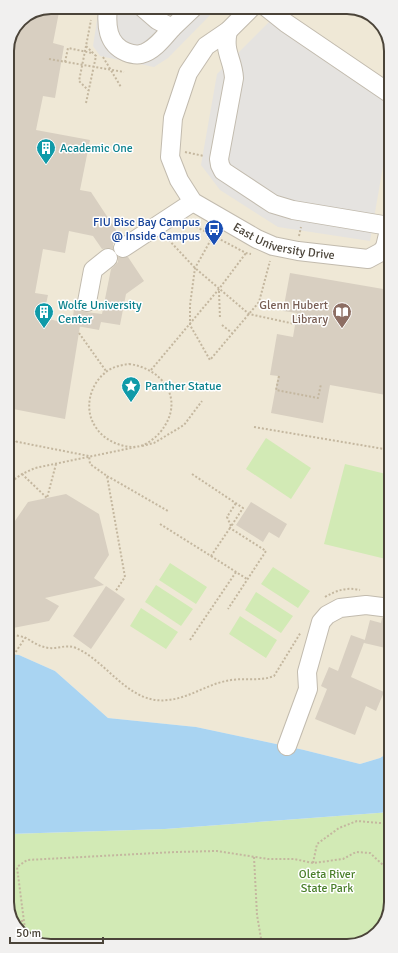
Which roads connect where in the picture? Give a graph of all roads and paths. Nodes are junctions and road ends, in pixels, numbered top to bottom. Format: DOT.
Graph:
graph roads {
  1 [pos="99,14"];
  2 [pos="101,14"];
  3 [pos="150,14"];
  4 [pos="187,14"];
  5 [pos="245,14"];
  6 [pos="275,14"];
  7 [pos="172,28"];
  8 [pos="228,31"];
  9 [pos="86,46"];
  10 [pos="85,52"];
  11 [pos="93,53"];
  12 [pos="103,57"];
  13 [pos="49,59"];
  14 [pos="65,62"];
  15 [pos="82,65"];
  16 [pos="94,66"];
  17 [pos="110,70"];
  18 [pos="124,72"];
  19 [pos="121,87"];
  20 [pos="384,90"];
  21 [pos="89,91"];
  22 [pos="86,103"];
  23 [pos="182,151"];
  24 [pos="219,159"];
  25 [pos="193,202"];
  26 [pos="384,225"];
  27 [pos="163,232"];
  28 [pos="213,236"];
  29 [pos="384,248"];
  30 [pos="248,249"];
  31 [pos="271,258"];
  32 [pos="195,268"];
  33 [pos="219,290"];
  34 [pos="87,302"];
  35 [pos="249,314"];
  36 [pos="220,319"];
  37 [pos="295,324"];
  38 [pos="190,325"];
  39 [pos="222,325"];
  40 [pos="78,333"];
  41 [pos="232,333"];
  42 [pos="151,370"];
  43 [pos="106,371"];
  44 [pos="279,376"];
  45 [pos="321,384"];
  46 [pos="202,401"];
  47 [pos="254,427"];
  48 [pos="15,442"];
  49 [pos="140,446"];
  50 [pos="384,449"];
  51 [pos="89,456"];
  52 [pos="56,464"];
  53 [pos="22,474"];
  54 [pos="192,474"];
  55 [pos="107,476"];
  56 [pos="14,480"];
  57 [pos="236,503"];
  58 [pos="168,511"];
  59 [pos="160,524"];
  60 [pos="231,527"];
  61 [pos="211,556"];
  62 [pos="236,572"];
  63 [pos="247,579"];
  64 [pos="364,590"];
  65 [pos="115,592"];
  66 [pos="323,599"];
  67 [pos="384,607"];
  68 [pos="228,609"];
  69 [pos="303,630"];
  70 [pos="14,635"];
  71 [pos="25,638"];
  72 [pos="190,640"];
  73 [pos="14,654"];
  74 [pos="287,746"];
  75 [pos="384,823"];
  76 [pos="254,857"];
  77 [pos="313,863"];
  78 [pos="384,866"];
  79 [pos="19,921"];
  80 [pos="24,921"];
  81 [pos="25,928"];
  82 [pos="261,939"];
  1 -- 9 [label="path"];
  2 -- 7 [label="street"];
  3 -- 7 [label="street"];
  4 -- 7 [label="street"];
  5 -- 8 [label="street"];
  6 -- 20 [label="street"];
  8 -- 24 [label="street"];
  8 -- 25 [label="street"];
  9 -- 10 [label="path"];
  9 -- 11 [label="path"];
  10 -- 11 [label="path"];
  10 -- 14 [label="path"];
  10 -- 15 [label="path"];
  11 -- 16 [label="path"];
  12 -- 17 [label="path"];
  13 -- 14 [label="path"];
  14 -- 15 [label="path"];
  15 -- 16 [label="path"];
  15 -- 21 [label="path"];
  16 -- 17 [label="path"];
  16 -- 21 [label="path"];
  17 -- 18 [label="path"];
  17 -- 19 [label="path"];
  21 -- 22 [label="path"];
  23 -- 24 [label="path"];
  24 -- 26 [label="street"];
  25 -- 29 [label="street, East University Drive"];
  25 -- 34 [label="street"];
  27 -- 32 [label="path"];
  28 -- 32 [label="path"];
  30 -- 33 [label="path"];
  31 -- 35 [label="path"];
  32 -- 33 [label="path"];
  32 -- 38 [label="path"];
  33 -- 35 [label="path"];
  33 -- 36 [label="path"];
  33 -- 38 [label="path"];
  35 -- 37 [label="path"];
  35 -- 41 [label="path"];
  38 -- 41 [label="path"];
  38 -- 42 [label="path"];
  39 -- 41 [label="path"];
  40 -- 43 [label="path"];
  42 -- 43 [label="path"];
  42 -- 49 [label="path"];
  43 -- 49 [label="path"];
  44 -- 45 [label="path"];
  46 -- 49 [label="path"];
  47 -- 50 [label="path"];
  48 -- 51 [label="path"];
  49 -- 51 [label="path"];
  51 -- 52 [label="path"];
  51 -- 55 [label="path"];
  52 -- 53 [label="path"];
  52 -- 53 [label="path"];
  53 -- 56 [label="path"];
  54 -- 57 [label="path"];
  55 -- 58 [label="path"];
  55 -- 65 [label="path"];
  57 -- 60 [label="path"];
  57 -- 60 [label="path"];
  59 -- 61 [label="path"];
  60 -- 61 [label="path"];
  60 -- 63 [label="path"];
  61 -- 62 [label="path"];
  62 -- 63 [label="path"];
  62 -- 72 [label="path"];
  63 -- 68 [label="path"];
  64 -- 66 [label="path"];
  67 -- 74 [label="street"];
  69 -- 71 [label="path"];
  70 -- 71 [label="path"];
  71 -- 73 [label="path"];
  75 -- 77 [label="path"];
  76 -- 77 [label="path"];
  76 -- 80 [label="path"];
  76 -- 82 [label="path"];
  77 -- 78 [label="path"];
  79 -- 80 [label="path"];
  80 -- 81 [label="path"];
}
